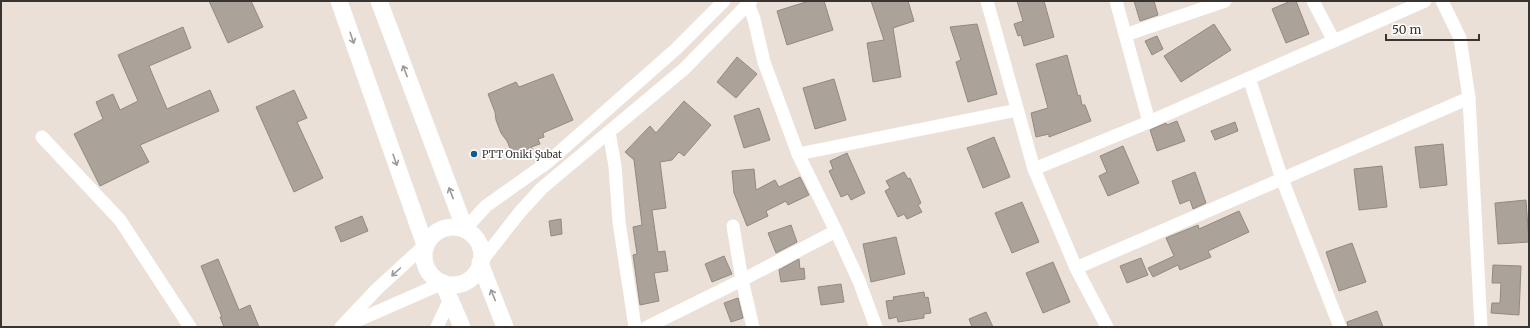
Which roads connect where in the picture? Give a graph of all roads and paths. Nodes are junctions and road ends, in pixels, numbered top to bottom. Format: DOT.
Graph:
graph roads {
  1 [pos="339,1"];
  2 [pos="379,1"];
  3 [pos="724,1"];
  4 [pos="988,1"];
  5 [pos="1116,1"];
  6 [pos="1225,1"];
  7 [pos="1313,1"];
  8 [pos="1425,1"];
  9 [pos="1442,1"];
  10 [pos="749,3"];
  11 [pos="1125,35"];
  12 [pos="1334,41"];
  13 [pos="1249,78"];
  14 [pos="1469,98"];
  15 [pos="1017,110"];
  16 [pos="1149,122"];
  17 [pos="609,132"];
  18 [pos="42,137"];
  19 [pos="798,154"];
  20 [pos="1034,169"];
  21 [pos="1282,179"];
  22 [pos="733,226"];
  23 [pos="465,229"];
  24 [pos="836,230"];
  25 [pos="425,245"];
  26 [pos="480,264"];
  27 [pos="1076,268"];
  28 [pos="742,280"];
  29 [pos="443,283"];
  30 [pos="450,299"];
  31 [pos="190,327"];
  32 [pos="341,327"];
  33 [pos="437,327"];
  34 [pos="462,327"];
  35 [pos="505,327"];
  36 [pos="635,327"];
  37 [pos="647,327"];
  38 [pos="753,327"];
  39 [pos="876,327"];
  40 [pos="1107,327"];
  41 [pos="1340,327"];
  42 [pos="1481,327"];
  1 -- 25 [label="main road, one-way"];
  23 -- 2 [label="main road, one-way"];
  3 -- 23 [label="street"];
  4 -- 15 [label="street"];
  5 -- 11 [label="street"];
  6 -- 11 [label="street"];
  7 -- 12 [label="street"];
  8 -- 12 [label="street"];
  9 -- 14 [label="street"];
  10 -- 17 [label="street"];
  10 -- 19 [label="street"];
  11 -- 16 [label="street"];
  12 -- 13 [label="street"];
  13 -- 16 [label="street"];
  13 -- 21 [label="street"];
  14 -- 21 [label="street"];
  14 -- 42 [label="street"];
  15 -- 19 [label="street"];
  15 -- 20 [label="street"];
  16 -- 20 [label="street"];
  17 -- 26 [label="street"];
  17 -- 36 [label="street"];
  18 -- 31 [label="street"];
  19 -- 24 [label="street"];
  20 -- 27 [label="street"];
  21 -- 27 [label="street"];
  21 -- 41 [label="street"];
  22 -- 28 [label="street"];
  23 -- 25 [label="main road"];
  23 -- 26 [label="main road"];
  24 -- 28 [label="street"];
  24 -- 39 [label="street"];
  25 -- 29 [label="main road"];
  25 -- 32 [label="street, one-way"];
  26 -- 29 [label="main road"];
  35 -- 26 [label="main road, one-way"];
  27 -- 40 [label="street"];
  28 -- 37 [label="street"];
  28 -- 38 [label="street"];
  29 -- 30 [label="main road"];
  29 -- 32 [label="street"];
  30 -- 33 [label="street"];
  30 -- 34 [label="main road"];
}
